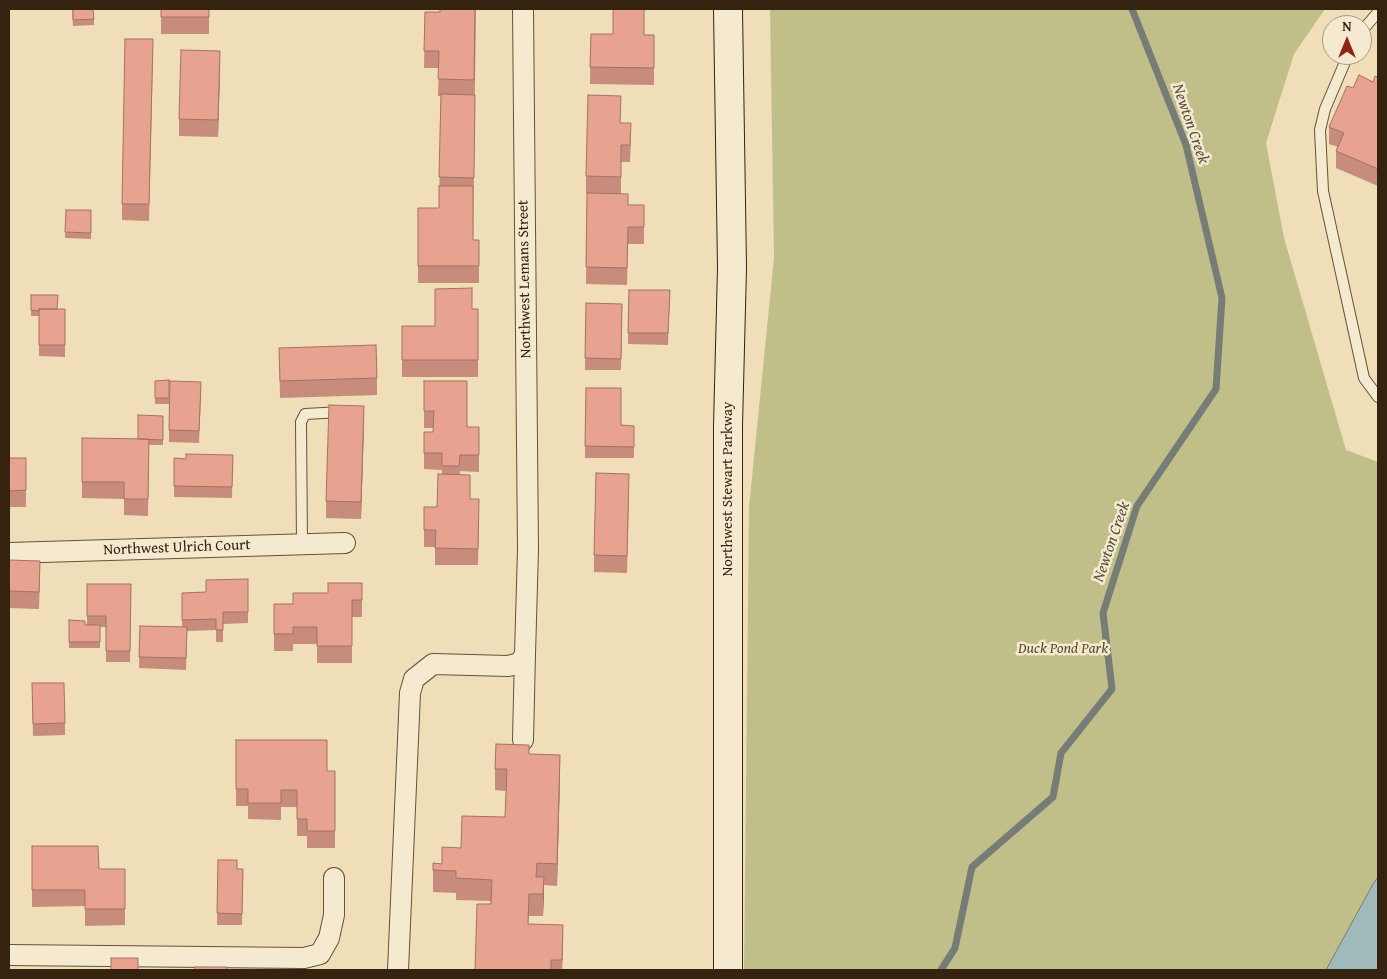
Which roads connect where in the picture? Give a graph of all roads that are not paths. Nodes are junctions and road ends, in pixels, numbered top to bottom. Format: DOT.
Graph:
graph roads {
  1 [pos="523,9"];
  2 [pos="728,9"];
  3 [pos="1344,65"];
  4 [pos="1378,397"];
  5 [pos="350,412"];
  6 [pos="345,543"];
  7 [pos="302,544"];
  8 [pos="9,553"];
  9 [pos="525,654"];
  10 [pos="523,740"];
  11 [pos="334,878"];
  12 [pos="9,955"];
  13 [pos="398,970"];
  14 [pos="728,970"];
  1 -- 9 [label="street, Northwest Lemans Street"];
  2 -- 14 [label="main road, Northwest Stewart Parkway"];
  3 -- 4 [label="lane"];
  5 -- 7 [label="lane"];
  6 -- 7 [label="street, Northwest Ulrich Court"];
  7 -- 8 [label="street, Northwest Ulrich Court"];
  9 -- 10 [label="street, Northwest Lemans Street"];
  9 -- 13 [label="street"];
  11 -- 12 [label="street"];
}
